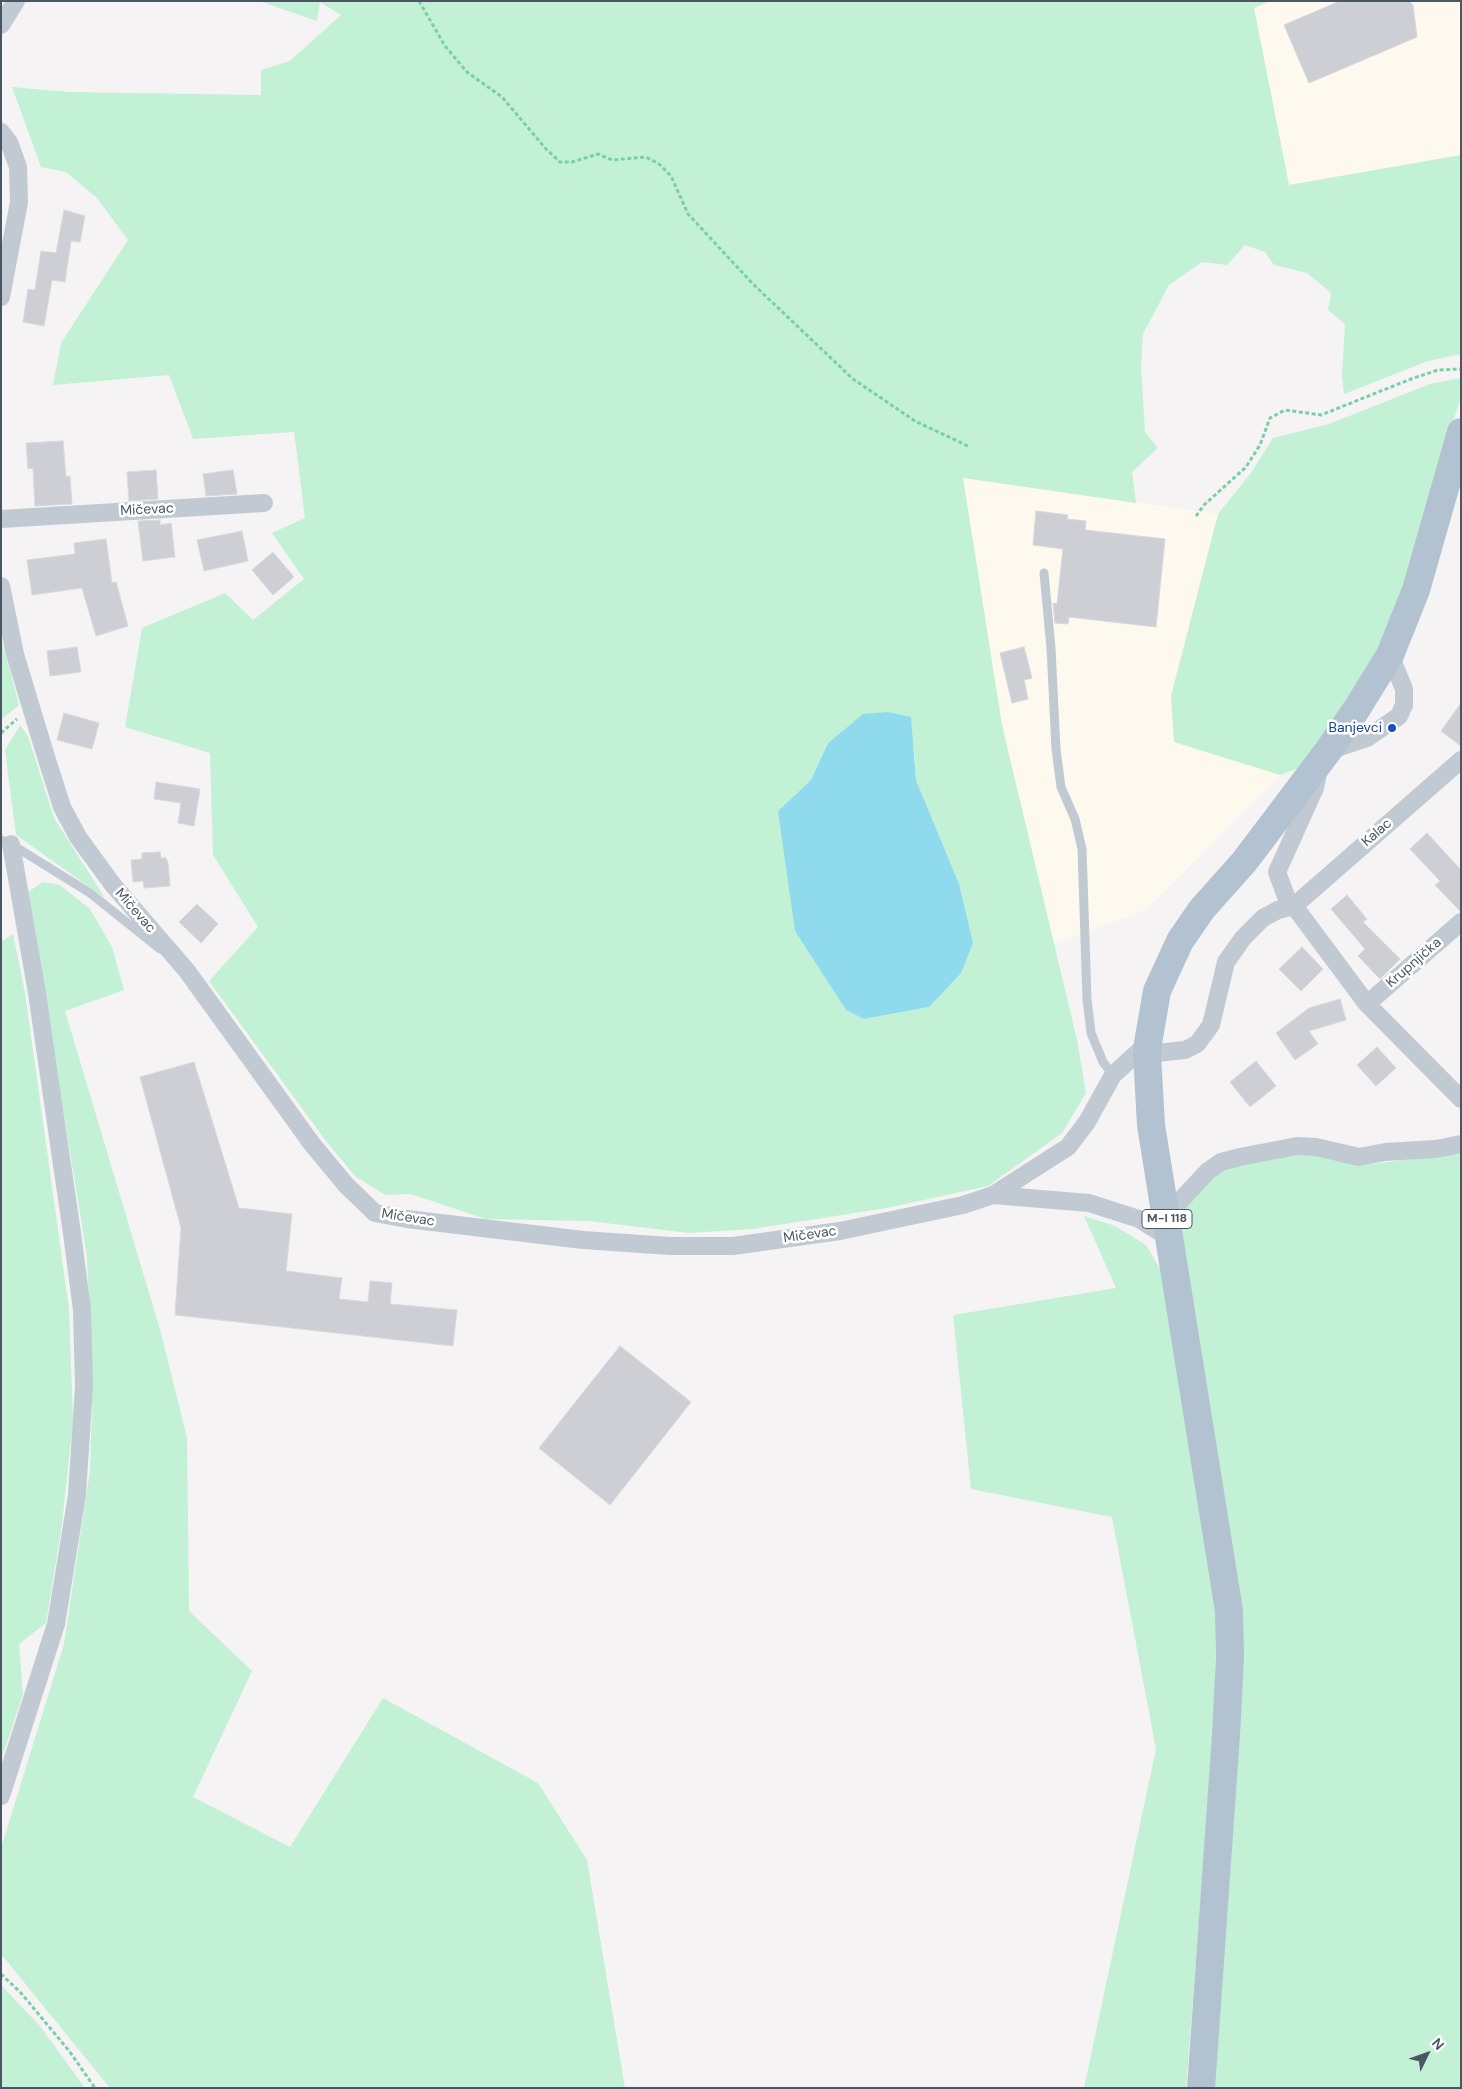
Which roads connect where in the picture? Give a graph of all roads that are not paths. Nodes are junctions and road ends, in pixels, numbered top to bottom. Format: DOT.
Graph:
graph roads {
  1 [pos="16,1"];
  2 [pos="1,25"];
  3 [pos="1,132"];
  4 [pos="1,297"];
  5 [pos="1461,432"];
  6 [pos="264,504"];
  7 [pos="1,519"];
  8 [pos="1044,573"];
  9 [pos="1,586"];
  10 [pos="1390,655"];
  11 [pos="1324,756"];
  12 [pos="1461,760"];
  13 [pos="6,842"];
  14 [pos="1292,906"];
  15 [pos="1461,922"];
  16 [pos="187,971"];
  17 [pos="1367,1004"];
  18 [pos="1148,1049"];
  19 [pos="1113,1075"];
  20 [pos="1457,1088"];
  21 [pos="1461,1144"];
  22 [pos="993,1195"];
  23 [pos="1168,1227"];
  24 [pos="1,1796"];
  25 [pos="1202,2088"];
  1 -- 2 [label="street"];
  3 -- 4 [label="street"];
  5 -- 10 [label="main road, M-I 118"];
  6 -- 7 [label="street, Mičevac"];
  8 -- 19 [label="lane"];
  9 -- 16 [label="street, Mičevac"];
  10 -- 11 [label="main road, M-I 118"];
  10 -- 11 [label="street"];
  11 -- 14 [label="street"];
  11 -- 18 [label="main road, M-I 118"];
  12 -- 14 [label="street, Kalac"];
  13 -- 16 [label="lane"];
  13 -- 24 [label="street"];
  14 -- 17 [label="street"];
  14 -- 18 [label="street, Kalac"];
  15 -- 17 [label="street, Krupnjička"];
  16 -- 22 [label="street, Mičevac"];
  17 -- 20 [label="street"];
  18 -- 19 [label="street"];
  18 -- 23 [label="main road, M-I 118"];
  19 -- 22 [label="street"];
  21 -- 23 [label="street"];
  22 -- 23 [label="street, Mičevac"];
  23 -- 25 [label="main road, M-I 118"];
}
